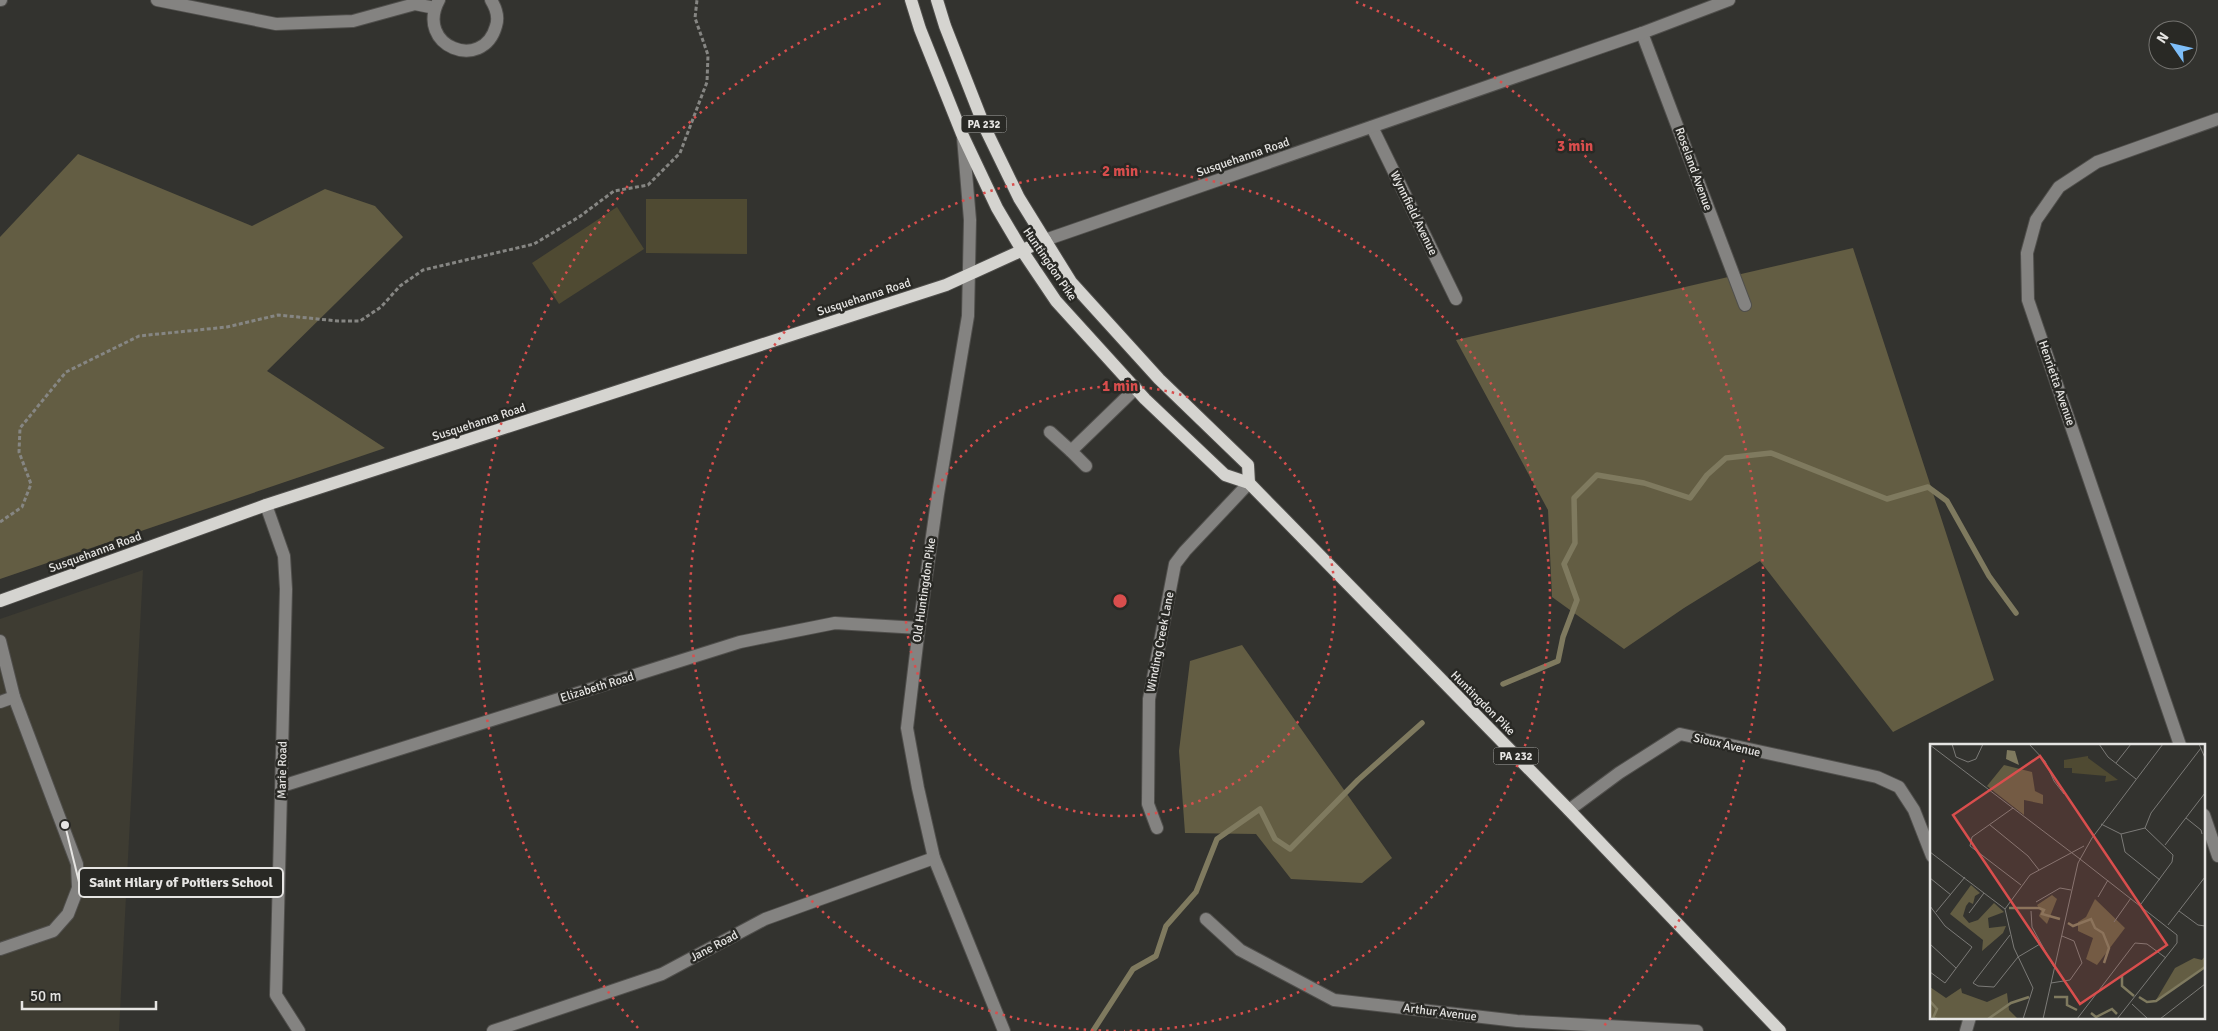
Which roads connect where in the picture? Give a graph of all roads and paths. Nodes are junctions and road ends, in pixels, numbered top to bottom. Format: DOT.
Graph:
graph roads {
  1 [pos="158,0"];
  2 [pos="491,0"];
  3 [pos="697,0"];
  4 [pos="911,0"];
  5 [pos="937,0"];
  6 [pos="1729,0"];
  7 [pos="437,4"];
  8 [pos="1642,33"];
  9 [pos="2218,119"];
  10 [pos="1372,127"];
  11 [pos="962,134"];
  12 [pos="1045,240"];
  13 [pos="1023,252"];
  14 [pos="970,276"];
  15 [pos="1456,299"];
  16 [pos="1745,305"];
  17 [pos="1136,388"];
  18 [pos="1050,432"];
  19 [pos="1071,451"];
  20 [pos="1086,466"];
  21 [pos="1249,483"];
  22 [pos="266,505"];
  23 [pos="0,522"];
  24 [pos="0,601"];
  25 [pos="918,628"];
  26 [pos="0,641"];
  27 [pos="14,697"];
  28 [pos="0,702"];
  29 [pos="2180,744"];
  30 [pos="282,786"];
  31 [pos="1569,810"];
  32 [pos="2206,821"];
  33 [pos="1157,828"];
  34 [pos="1930,851"];
  35 [pos="2218,856"];
  36 [pos="934,858"];
  37 [pos="1206,919"];
  38 [pos="0,949"];
  39 [pos="1970,1018"];
  40 [pos="1517,1026"];
  41 [pos="298,1031"];
  42 [pos="493,1031"];
  43 [pos="1004,1031"];
  44 [pos="1697,1031"];
  45 [pos="1780,1031"];
  46 [pos="1966,1031"];
  1 -- 7 [label="street"];
  2 -- 7 [label="street"];
  3 -- 23 [label="path"];
  4 -- 11 [label="main road, Huntingdon Pike / PA 232"];
  5 -- 12 [label="main road, Huntingdon Pike / PA 232"];
  6 -- 8 [label="street, Susquehanna Road"];
  8 -- 10 [label="street, Susquehanna Road"];
  8 -- 16 [label="street, Roseland Avenue"];
  9 -- 29 [label="street, Henrietta Avenue"];
  10 -- 12 [label="street, Susquehanna Road"];
  10 -- 15 [label="street, Wynnfield Avenue"];
  11 -- 13 [label="main road, Huntingdon Pike / PA 232"];
  11 -- 14 [label="street, Old Huntingdon Pike"];
  12 -- 13 [label="main road, Susquehanna Road"];
  12 -- 21 [label="main road, Huntingdon Pike / PA 232"];
  13 -- 14 [label="main road, Susquehanna Road"];
  13 -- 17 [label="main road, Huntingdon Pike / PA 232"];
  14 -- 22 [label="main road, Susquehanna Road"];
  14 -- 25 [label="street, Old Huntingdon Pike"];
  17 -- 19 [label="street"];
  17 -- 21 [label="main road, Huntingdon Pike / PA 232"];
  18 -- 19 [label="street"];
  19 -- 20 [label="street"];
  21 -- 31 [label="main road, Huntingdon Pike / PA 232"];
  21 -- 33 [label="street, Winding Creek Lane"];
  22 -- 24 [label="main road, Susquehanna Road"];
  22 -- 30 [label="street, Marie Road"];
  25 -- 30 [label="street, Elizabeth Road"];
  25 -- 36 [label="street, Old Huntingdon Pike"];
  26 -- 27 [label="street"];
  27 -- 28 [label="street"];
  27 -- 38 [label="street"];
  30 -- 41 [label="street, Marie Road"];
  31 -- 34 [label="street, Sioux Avenue"];
  31 -- 45 [label="main road, Huntingdon Pike / PA 232"];
  32 -- 35 [label="street"];
  36 -- 42 [label="street, Jane Road"];
  36 -- 43 [label="street, Old Huntingdon Pike"];
  37 -- 40 [label="street, Arthur Avenue"];
  39 -- 46 [label="street"];
  40 -- 44 [label="street, Arthur Avenue"];
}
